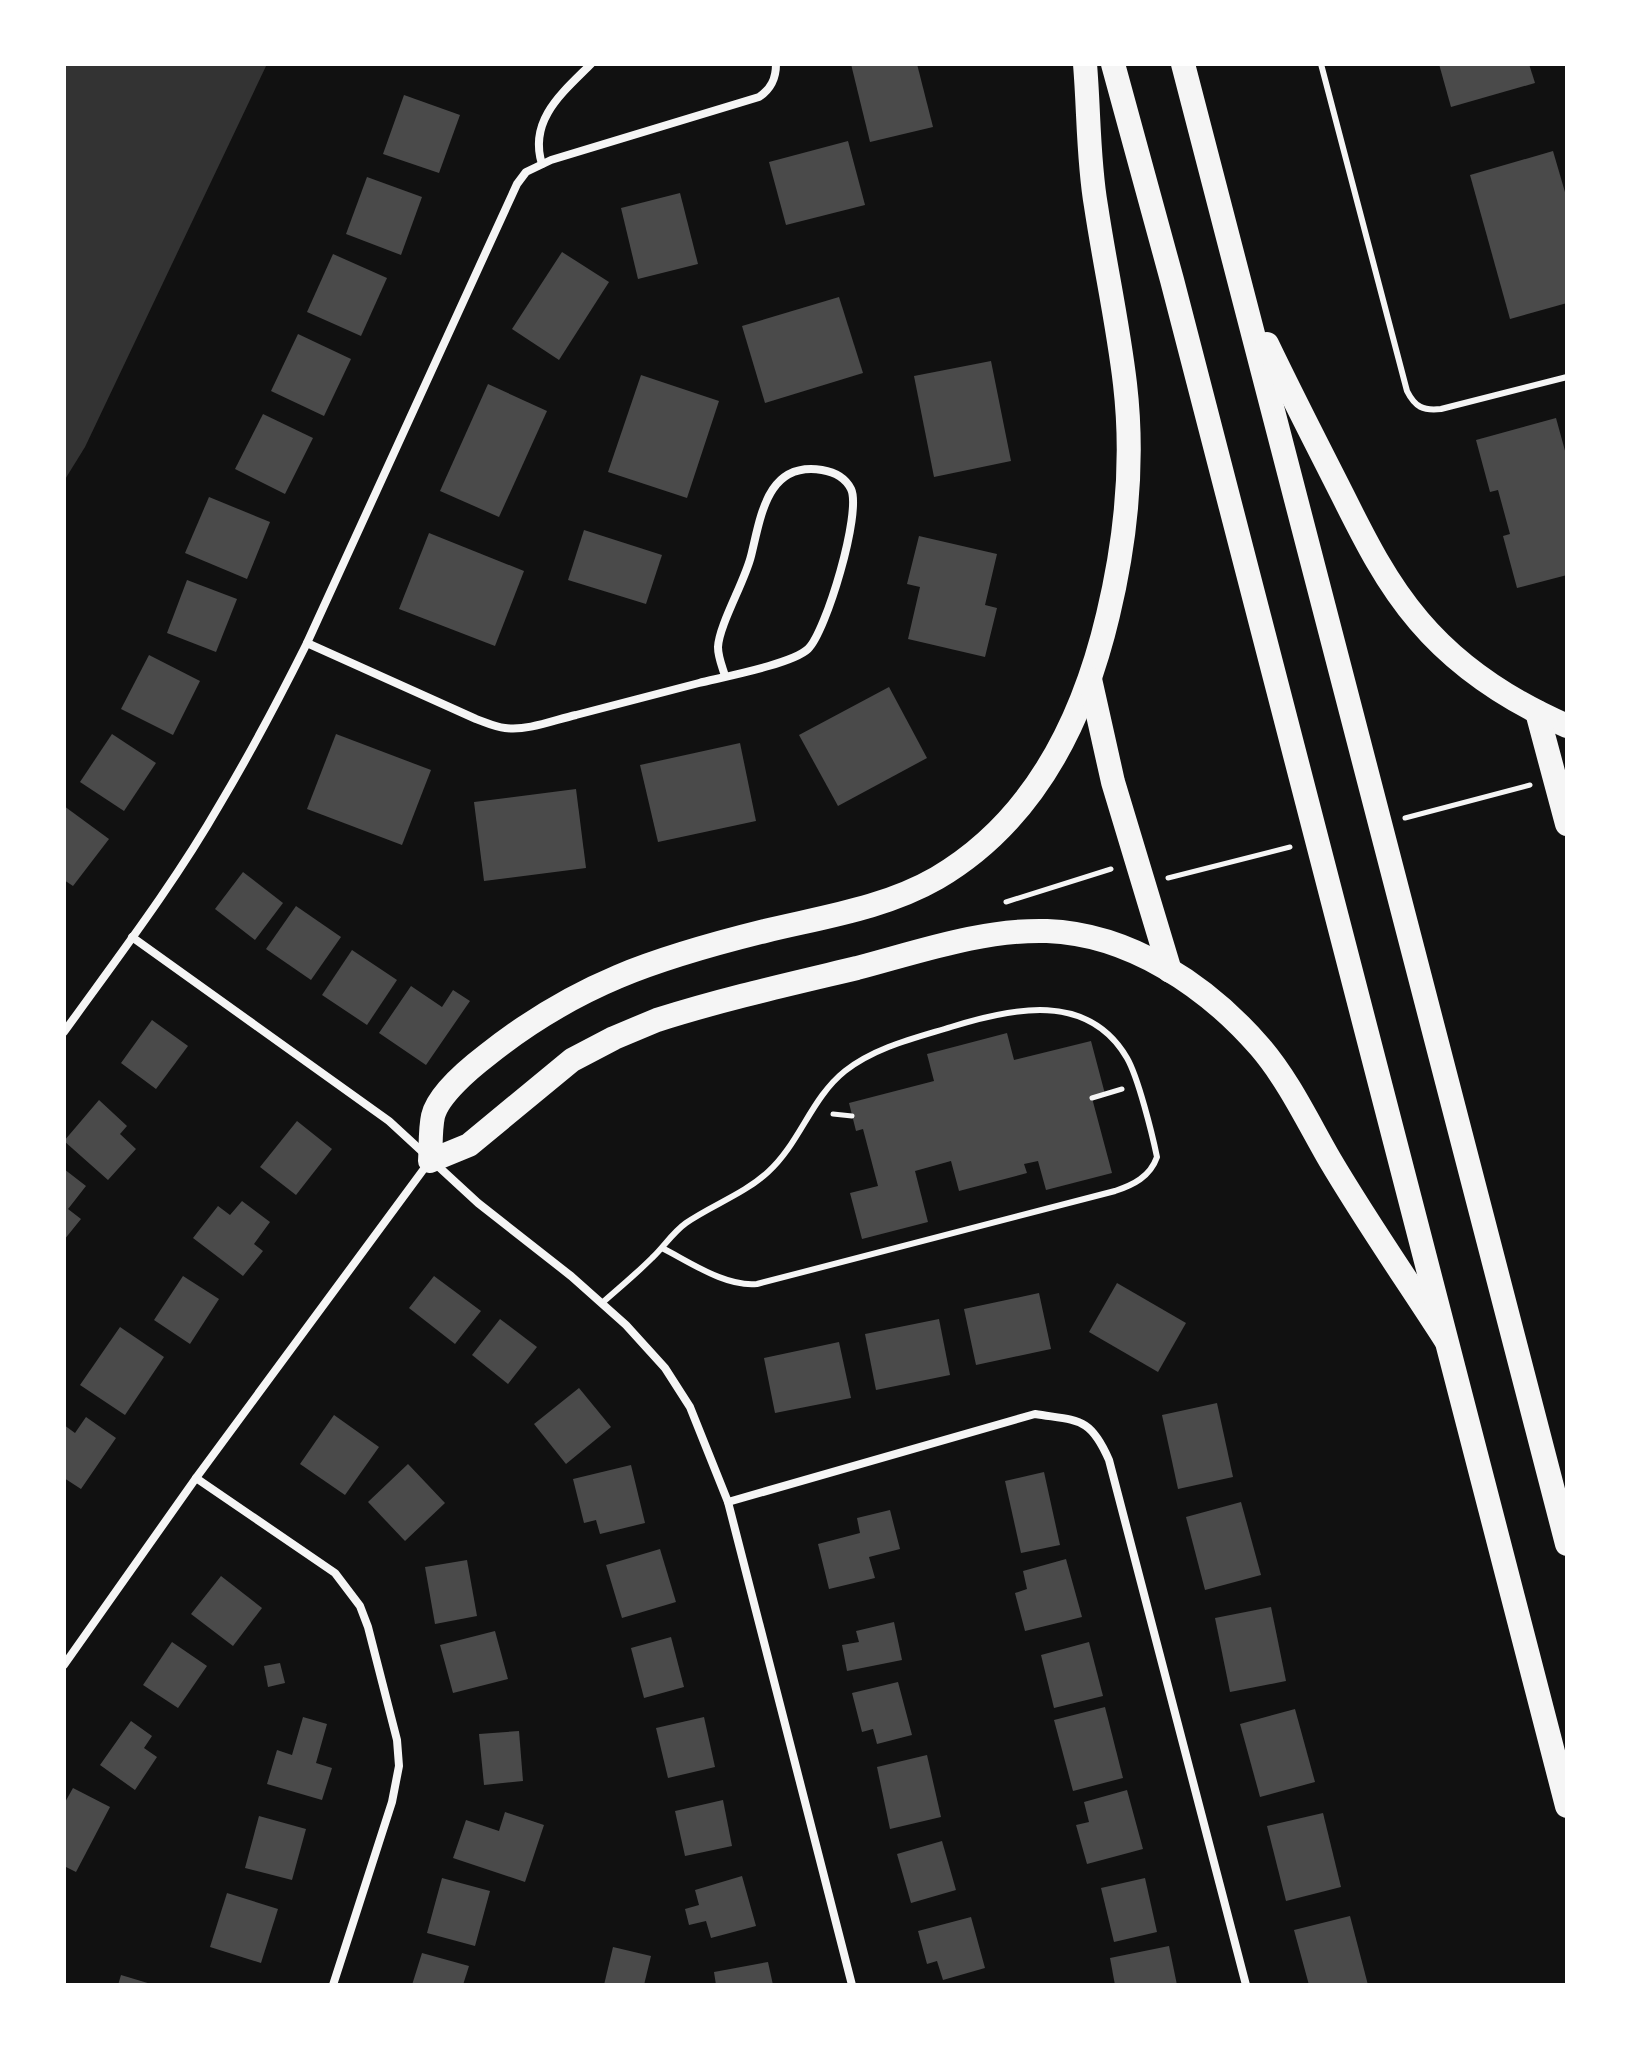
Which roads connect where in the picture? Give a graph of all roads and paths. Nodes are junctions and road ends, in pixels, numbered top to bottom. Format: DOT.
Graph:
graph roads {
  1 [pos="591,64"];
  2 [pos="776,64"];
  3 [pos="1085,64"];
  4 [pos="1113,64"];
  5 [pos="1183,64"];
  6 [pos="1321,64"];
  7 [pos="542,164"];
  8 [pos="1244,299"];
  9 [pos="1567,377"];
  10 [pos="307,643"];
  11 [pos="725,676"];
  12 [pos="1090,676"];
  13 [pos="1537,712"];
  14 [pos="1567,726"];
  15 [pos="1540,782"];
  16 [pos="1424,813"];
  17 [pos="1567,824"];
  18 [pos="1269,852"];
  19 [pos="1160,881"];
  20 [pos="132,937"];
  21 [pos="1170,971"];
  22 [pos="64,1032"];
  23 [pos="1122,1089"];
  24 [pos="1092,1098"];
  25 [pos="835,1115"];
  26 [pos="852,1116"];
  27 [pos="430,1161"];
  28 [pos="662,1248"];
  29 [pos="602,1303"];
  30 [pos="1445,1339"];
  31 [pos="196,1478"];
  32 [pos="728,1502"];
  33 [pos="1567,1544"];
  34 [pos="64,1665"];
  35 [pos="1567,1806"];
  36 [pos="333,1985"];
  37 [pos="852,1985"];
  38 [pos="1246,1985"];
  1 -- 7 [label="street"];
  2 -- 7 [label="street"];
  3 -- 12 [label="highway"];
  4 -- 30 [label="highway"];
  5 -- 8 [label="highway"];
  6 -- 9 [label="lane"];
  7 -- 10 [label="street"];
  8 -- 13 [label="highway"];
  8 -- 33 [label="highway"];
  10 -- 11 [label="street"];
  10 -- 20 [label="street"];
  11 -- 11 [label="street"];
  12 -- 21 [label="highway"];
  12 -- 27 [label="highway"];
  13 -- 14 [label="highway"];
  13 -- 17 [label="highway"];
  15 -- 16 [label="path"];
  18 -- 19 [label="path"];
  20 -- 22 [label="street"];
  20 -- 27 [label="street"];
  21 -- 27 [label="highway"];
  21 -- 30 [label="highway"];
  23 -- 24 [label="path"];
  25 -- 26 [label="path"];
  27 -- 29 [label="street"];
  27 -- 31 [label="street"];
  28 -- 28 [label="lane"];
  28 -- 29 [label="lane"];
  29 -- 32 [label="street"];
  30 -- 35 [label="highway"];
  31 -- 34 [label="street"];
  31 -- 36 [label="street"];
  32 -- 37 [label="street"];
  32 -- 38 [label="street"];
}
